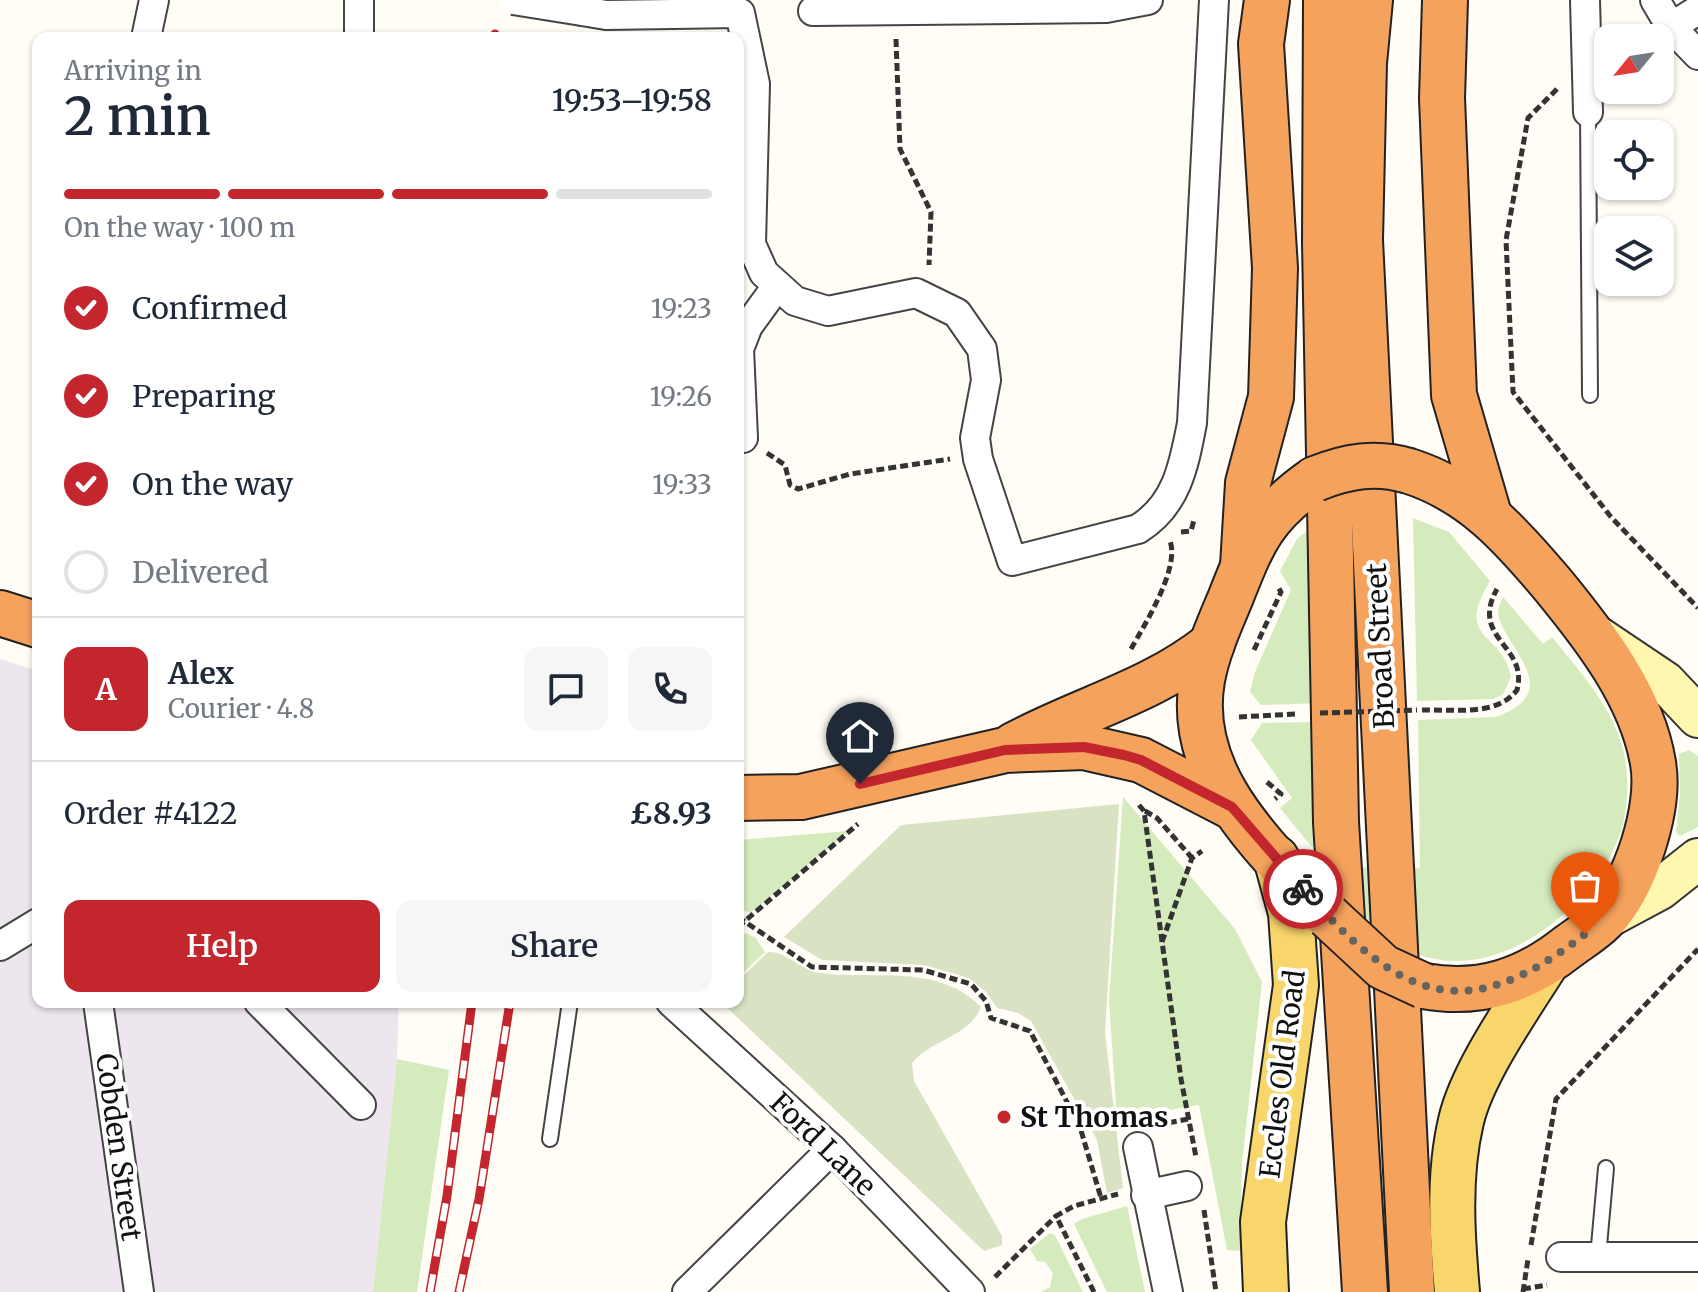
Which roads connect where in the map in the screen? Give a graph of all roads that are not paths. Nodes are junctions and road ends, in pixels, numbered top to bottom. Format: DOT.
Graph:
graph roads {
  1 [pos="154,0"];
  2 [pos="359,0"];
  3 [pos="513,0"];
  4 [pos="1148,0"];
  5 [pos="1214,0"];
  6 [pos="1267,0"];
  7 [pos="1326,0"];
  8 [pos="1370,0"];
  9 [pos="1445,0"];
  10 [pos="1585,0"];
  11 [pos="1655,0"];
  12 [pos="950,5"];
  13 [pos="878,7"];
  14 [pos="1698,10"];
  15 [pos="813,11"];
  16 [pos="1669,24"];
  17 [pos="1674,25"];
  18 [pos="1674,30"];
  19 [pos="147,32"];
  20 [pos="359,32"];
  21 [pos="1698,55"];
  22 [pos="1588,112"];
  23 [pos="777,286"];
  24 [pos="744,336"];
  25 [pos="1590,395"];
  26 [pos="1489,515"];
  27 [pos="1258,573"];
  28 [pos="0,613"];
  29 [pos="32,623"];
  30 [pos="1592,633"];
  31 [pos="1232,650"];
  32 [pos="1698,717"];
  33 [pos="1005,750"];
  34 [pos="1256,795"];
  35 [pos="744,798"];
  36 [pos="1276,858"];
  37 [pos="1698,859"];
  38 [pos="1604,919"];
  39 [pos="1545,965"];
  40 [pos="99,1008"];
  41 [pos="265,1008"];
  42 [pos="569,1008"];
  43 [pos="678,1008"];
  44 [pos="361,1105"];
  45 [pos="550,1139"];
  46 [pos="1138,1147"];
  47 [pos="832,1149"];
  48 [pos="1606,1168"];
  49 [pos="1193,1180"];
  50 [pos="1145,1192"];
  51 [pos="1561,1257"];
  52 [pos="1598,1257"];
  53 [pos="1698,1257"];
  54 [pos="980,1287"];
  55 [pos="139,1292"];
  56 [pos="687,1292"];
  57 [pos="1168,1292"];
  58 [pos="1266,1292"];
  59 [pos="1365,1292"];
  60 [pos="1412,1292"];
  61 [pos="1457,1292"];
  1 -- 19 [label="street"];
  2 -- 20 [label="street"];
  3 -- 23 [label="street, bridge"];
  4 -- 12 [label="street"];
  5 -- 23 [label="street"];
  6 -- 27 [label="highway"];
  7 -- 59 [label="highway, Broad Street"];
  8 -- 60 [label="highway, Broad Street"];
  9 -- 26 [label="highway"];
  10 -- 22 [label="street"];
  11 -- 16 [label="street"];
  12 -- 13 [label="street"];
  13 -- 15 [label="street"];
  14 -- 17 [label="street"];
  18 -- 21 [label="street"];
  22 -- 25 [label="lane"];
  23 -- 24 [label="street"];
  26 -- 27 [label="highway, bridge"];
  26 -- 30 [label="highway"];
  27 -- 31 [label="highway"];
  28 -- 29 [label="highway"];
  30 -- 32 [label="street"];
  30 -- 38 [label="highway"];
  31 -- 33 [label="highway"];
  31 -- 34 [label="highway"];
  33 -- 34 [label="highway"];
  33 -- 35 [label="highway"];
  34 -- 36 [label="highway"];
  36 -- 39 [label="highway, bridge"];
  36 -- 58 [label="main road, Eccles Old Road"];
  37 -- 38 [label="street"];
  38 -- 39 [label="highway"];
  39 -- 61 [label="main road"];
  40 -- 55 [label="street, Cobden Street"];
  41 -- 44 [label="street"];
  42 -- 45 [label="lane"];
  43 -- 47 [label="street, Ford Lane"];
  46 -- 50 [label="street"];
  47 -- 54 [label="street, Ford Lane"];
  47 -- 56 [label="street"];
  48 -- 52 [label="lane"];
  49 -- 50 [label="street"];
  50 -- 57 [label="street"];
  51 -- 52 [label="street"];
  52 -- 53 [label="street"];
}
